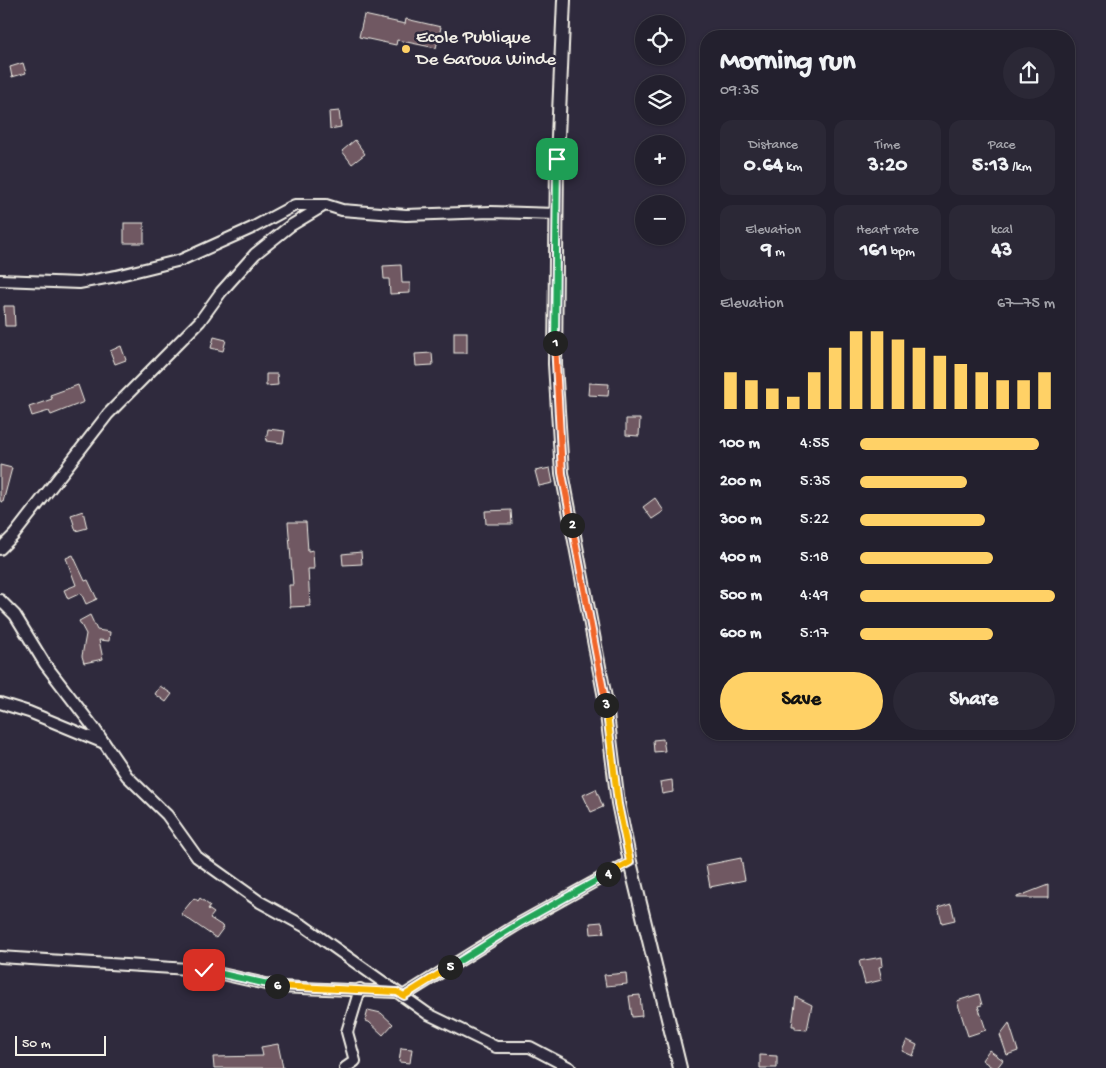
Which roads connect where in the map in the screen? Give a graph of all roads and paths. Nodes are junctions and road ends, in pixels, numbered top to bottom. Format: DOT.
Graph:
graph roads {
  1 [pos="564,0"];
  2 [pos="326,205"];
  3 [pos="556,214"];
  4 [pos="0,280"];
  5 [pos="0,549"];
  6 [pos="0,600"];
  7 [pos="0,703"];
  8 [pos="105,743"];
  9 [pos="630,862"];
  10 [pos="0,957"];
  11 [pos="360,989"];
  12 [pos="400,994"];
  13 [pos="345,1068"];
  14 [pos="570,1068"];
  15 [pos="680,1068"];
  1 -- 3 [label="street"];
  2 -- 3 [label="street"];
  2 -- 4 [label="street"];
  2 -- 5 [label="street"];
  3 -- 9 [label="street"];
  6 -- 8 [label="street"];
  7 -- 8 [label="street"];
  8 -- 12 [label="street"];
  9 -- 12 [label="street"];
  9 -- 15 [label="street"];
  10 -- 11 [label="street"];
  11 -- 12 [label="street"];
  11 -- 13 [label="street"];
  12 -- 14 [label="street"];
}
